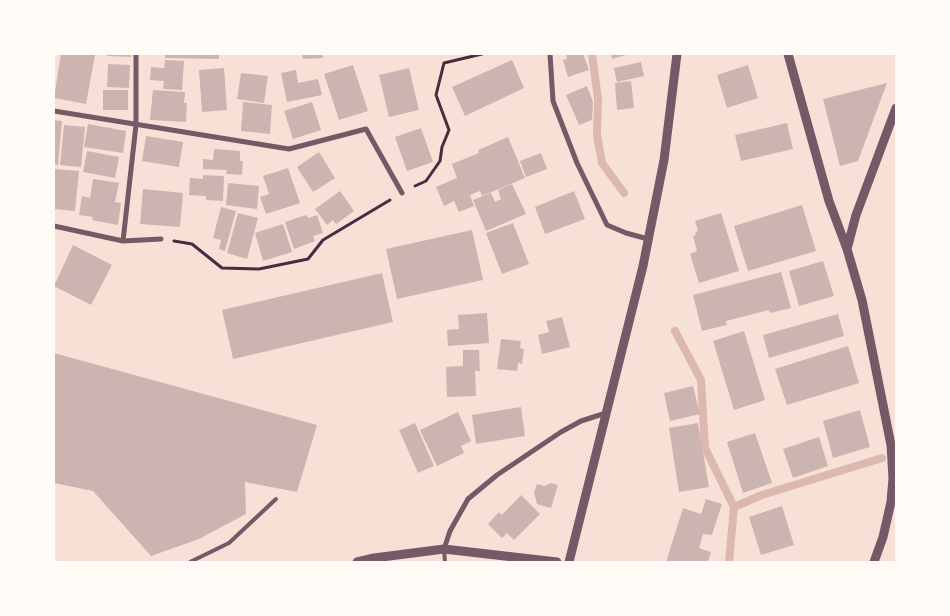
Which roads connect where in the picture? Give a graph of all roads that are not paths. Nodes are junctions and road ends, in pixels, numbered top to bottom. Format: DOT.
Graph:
graph roads {
  1 [pos="136,54"];
  2 [pos="550,54"];
  3 [pos="677,54"];
  4 [pos="788,54"];
  5 [pos="896,108"];
  6 [pos="54,111"];
  7 [pos="136,125"];
  8 [pos="402,193"];
  9 [pos="54,226"];
  10 [pos="161,239"];
  11 [pos="648,239"];
  12 [pos="123,241"];
  13 [pos="847,249"];
  14 [pos="607,413"];
  15 [pos="894,474"];
  16 [pos="276,499"];
  17 [pos="444,548"];
  18 [pos="190,562"];
  19 [pos="357,562"];
  20 [pos="445,562"];
  21 [pos="557,562"];
  22 [pos="569,562"];
  23 [pos="874,562"];
  1 -- 7 [label="street"];
  2 -- 11 [label="street"];
  3 -- 11 [label="street"];
  4 -- 13 [label="street"];
  5 -- 13 [label="street"];
  6 -- 7 [label="street"];
  7 -- 8 [label="street"];
  7 -- 12 [label="street"];
  9 -- 12 [label="street"];
  10 -- 12 [label="street"];
  11 -- 14 [label="street"];
  13 -- 15 [label="street"];
  14 -- 17 [label="street"];
  14 -- 22 [label="street"];
  15 -- 23 [label="street"];
  16 -- 18 [label="lane"];
  17 -- 19 [label="street"];
  17 -- 20 [label="lane"];
  17 -- 21 [label="street"];
}
